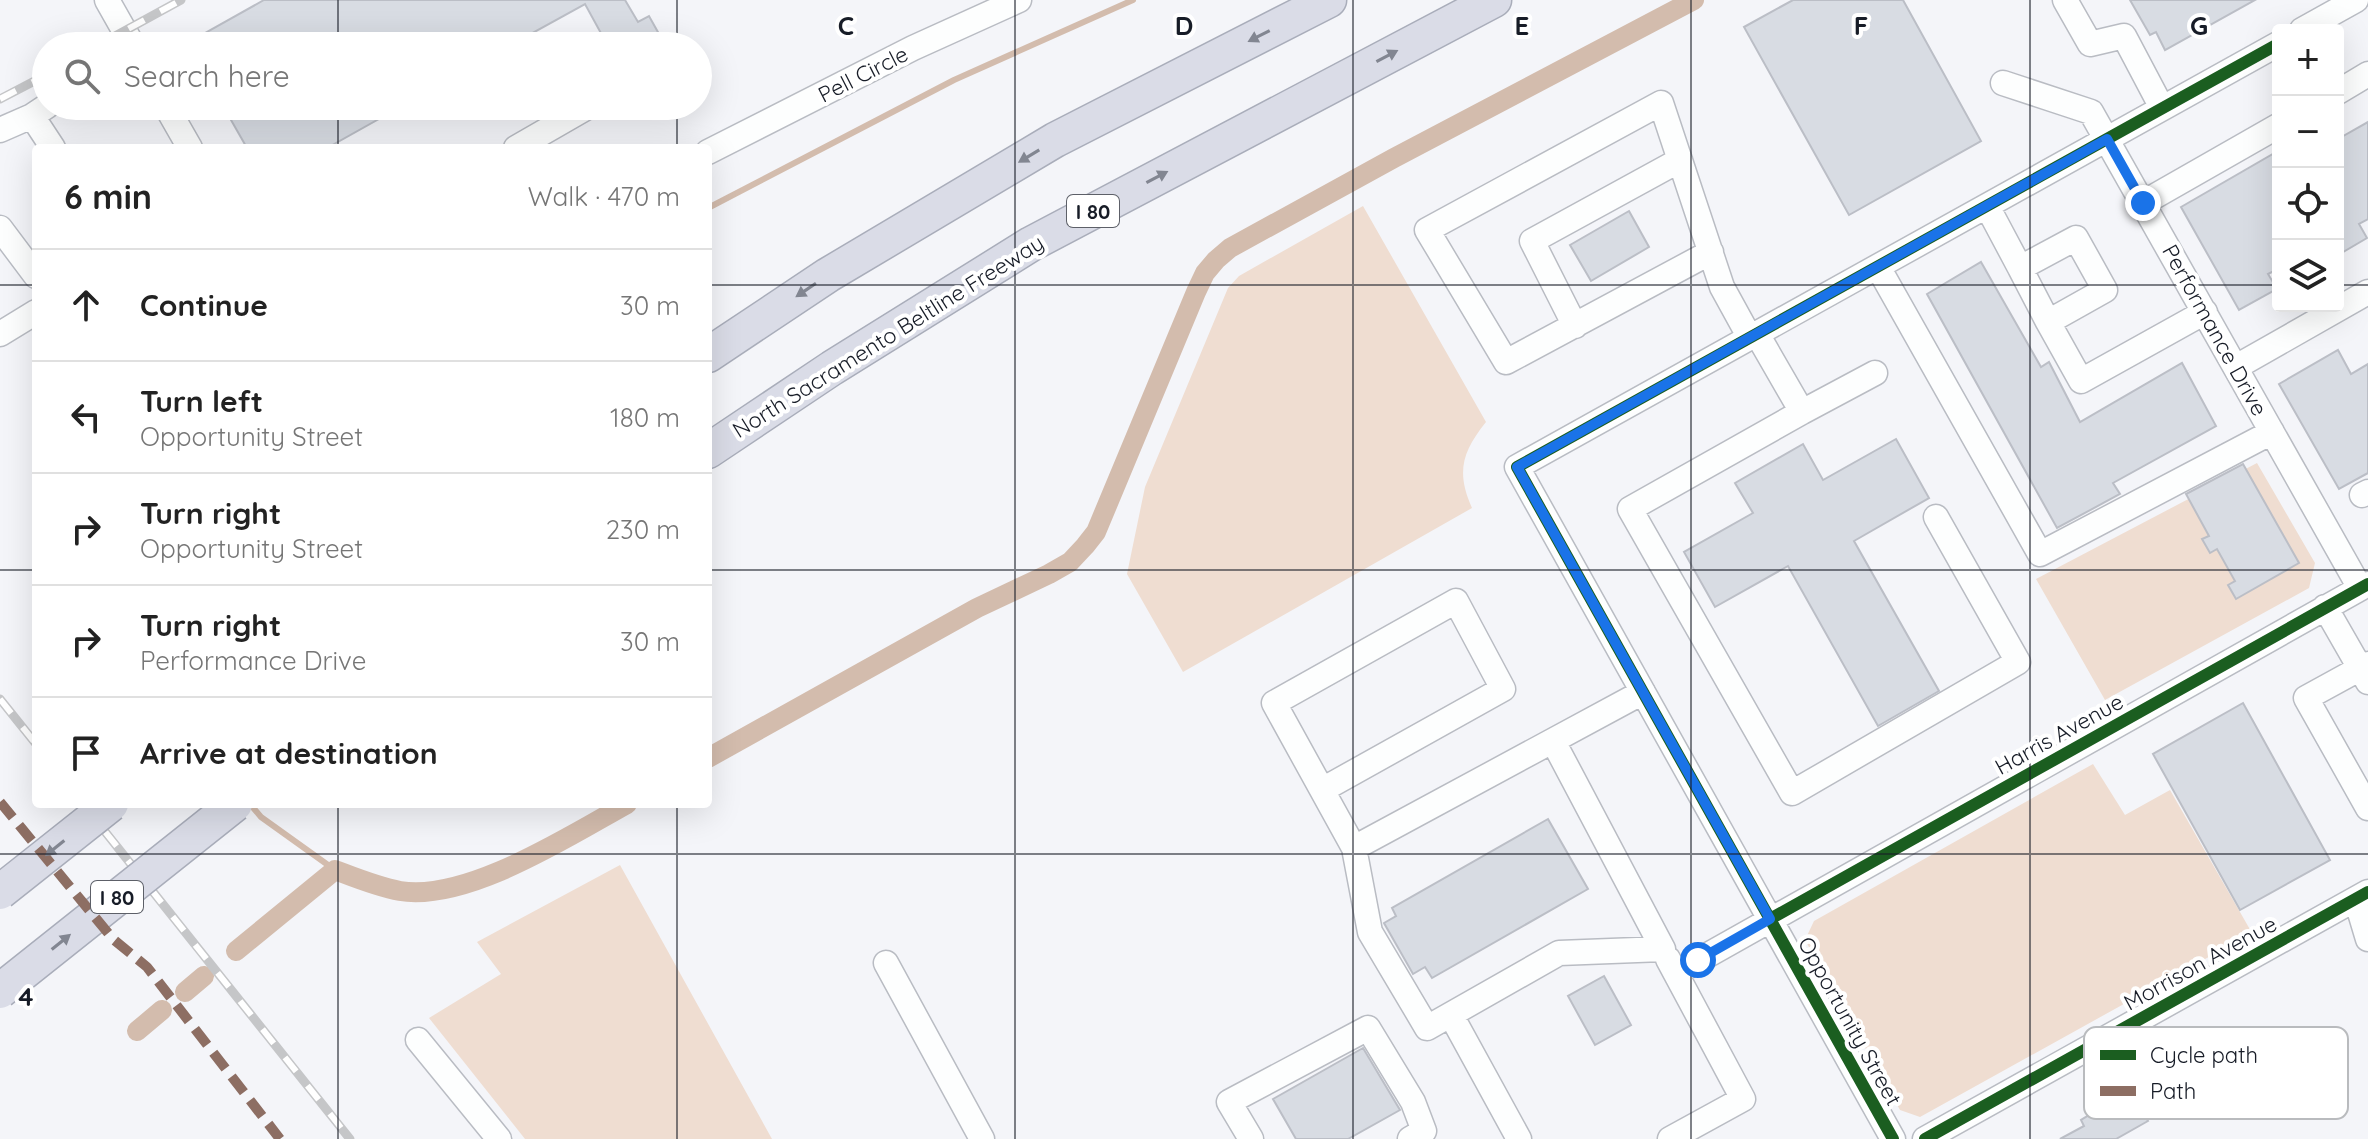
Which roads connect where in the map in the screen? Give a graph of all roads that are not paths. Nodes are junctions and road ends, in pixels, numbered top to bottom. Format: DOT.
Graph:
graph roads {
  1 [pos="107,0"];
  2 [pos="1019,0"];
  3 [pos="1329,0"];
  4 [pos="1494,0"];
  5 [pos="2065,0"];
  6 [pos="2356,0"];
  7 [pos="2313,24"];
  8 [pos="125,32"];
  9 [pos="2272,47"];
  10 [pos="2368,74"];
  11 [pos="2003,83"];
  12 [pos="2344,88"];
  13 [pos="2162,108"];
  14 [pos="32,114"];
  15 [pos="42,120"];
  16 [pos="174,120"];
  17 [pos="565,120"];
  18 [pos="2272,129"];
  19 [pos="0,130"];
  20 [pos="2107,139"];
  21 [pos="51,144"];
  22 [pos="188,144"];
  23 [pos="523,144"];
  24 [pos="712,150"];
  25 [pos="1680,160"];
  26 [pos="2143,203"];
  27 [pos="1987,206"];
  28 [pos="0,228"];
  29 [pos="1711,252"];
  30 [pos="1878,267"];
  31 [pos="2020,268"];
  32 [pos="32,271"];
  33 [pos="2368,292"];
  34 [pos="2205,312"];
  35 [pos="32,314"];
  36 [pos="2048,322"];
  37 [pos="1575,326"];
  38 [pos="0,334"];
  39 [pos="1753,336"];
  40 [pos="712,352"];
  41 [pos="2236,367"];
  42 [pos="1875,373"];
  43 [pos="1802,412"];
  44 [pos="2272,432"];
  45 [pos="712,448"];
  46 [pos="1936,517"];
  47 [pos="2364,586"];
  48 [pos="2325,607"];
  49 [pos="2365,671"];
  50 [pos="1643,692"];
  51 [pos="1553,741"];
  52 [pos="1322,790"];
  53 [pos="106,808"];
  54 [pos="230,808"];
  55 [pos="2368,808"];
  56 [pos="1354,848"];
  57 [pos="0,892"];
  58 [pos="2362,895"];
  59 [pos="1770,919"];
  60 [pos="2368,939"];
  61 [pos="1663,949"];
  62 [pos="886,963"];
  63 [pos="1676,973"];
  64 [pos="0,991"];
  65 [pos="1451,1015"];
  66 [pos="2126,1027"];
  67 [pos="418,1040"];
  68 [pos="2084,1050"];
  69 [pos="499,1139"];
  70 [pos="982,1139"];
  71 [pos="1251,1139"];
  72 [pos="1410,1139"];
  73 [pos="1519,1139"];
  74 [pos="1670,1139"];
  75 [pos="1893,1139"];
  76 [pos="1925,1139"];
  1 -- 8 [label="street"];
  2 -- 24 [label="street, Pell Circle"];
  3 -- 40 [label="highway, one-way"];
  45 -- 4 [label="highway, North Sacramento Beltline Freeway / I 80, one-way"];
  5 -- 13 [label="street"];
  6 -- 7 [label="street"];
  9 -- 13 [label="street, Opportunity Street"];
  10 -- 12 [label="street"];
  11 -- 20 [label="street, Performance Drive"];
  13 -- 20 [label="street, Opportunity Street"];
  14 -- 19 [label="street"];
  15 -- 21 [label="street"];
  16 -- 22 [label="street"];
  17 -- 23 [label="street"];
  18 -- 26 [label="street"];
  20 -- 26 [label="street, Performance Drive"];
  20 -- 27 [label="street, Opportunity Street"];
  25 -- 29 [label="street"];
  25 -- 37 [label="street"];
  25 -- 37 [label="street"];
  26 -- 34 [label="street, Performance Drive"];
  27 -- 30 [label="street, Opportunity Street"];
  27 -- 31 [label="street"];
  28 -- 32 [label="street"];
  29 -- 37 [label="street"];
  29 -- 39 [label="street"];
  30 -- 39 [label="street, Opportunity Street"];
  30 -- 44 [label="street"];
  31 -- 36 [label="street"];
  31 -- 36 [label="street"];
  33 -- 41 [label="street"];
  34 -- 36 [label="street"];
  34 -- 41 [label="street, Performance Drive"];
  35 -- 38 [label="street"];
  39 -- 43 [label="street"];
  39 -- 50 [label="street, Opportunity Street"];
  41 -- 44 [label="street, Performance Drive"];
  42 -- 43 [label="street"];
  43 -- 46 [label="street"];
  44 -- 47 [label="street, Performance Drive"];
  47 -- 48 [label="street, Harris Avenue"];
  48 -- 49 [label="street"];
  48 -- 59 [label="street, Harris Avenue"];
  49 -- 55 [label="street"];
  50 -- 51 [label="street"];
  50 -- 59 [label="street, Opportunity Street"];
  51 -- 56 [label="street"];
  51 -- 61 [label="street"];
  52 -- 52 [label="street"];
  52 -- 56 [label="street"];
  53 -- 57 [label="highway, one-way, bridge"];
  64 -- 54 [label="highway, I 80, one-way, bridge"];
  56 -- 65 [label="street"];
  58 -- 60 [label="street"];
  58 -- 66 [label="street, Morrison Avenue"];
  59 -- 63 [label="street, Harris Avenue"];
  59 -- 75 [label="street, Opportunity Street"];
  61 -- 63 [label="street"];
  61 -- 65 [label="street"];
  62 -- 70 [label="street"];
  63 -- 74 [label="street"];
  65 -- 73 [label="street"];
  67 -- 69 [label="street"];
  68 -- 76 [label="street, Morrison Avenue"];
  71 -- 72 [label="street"];
}
